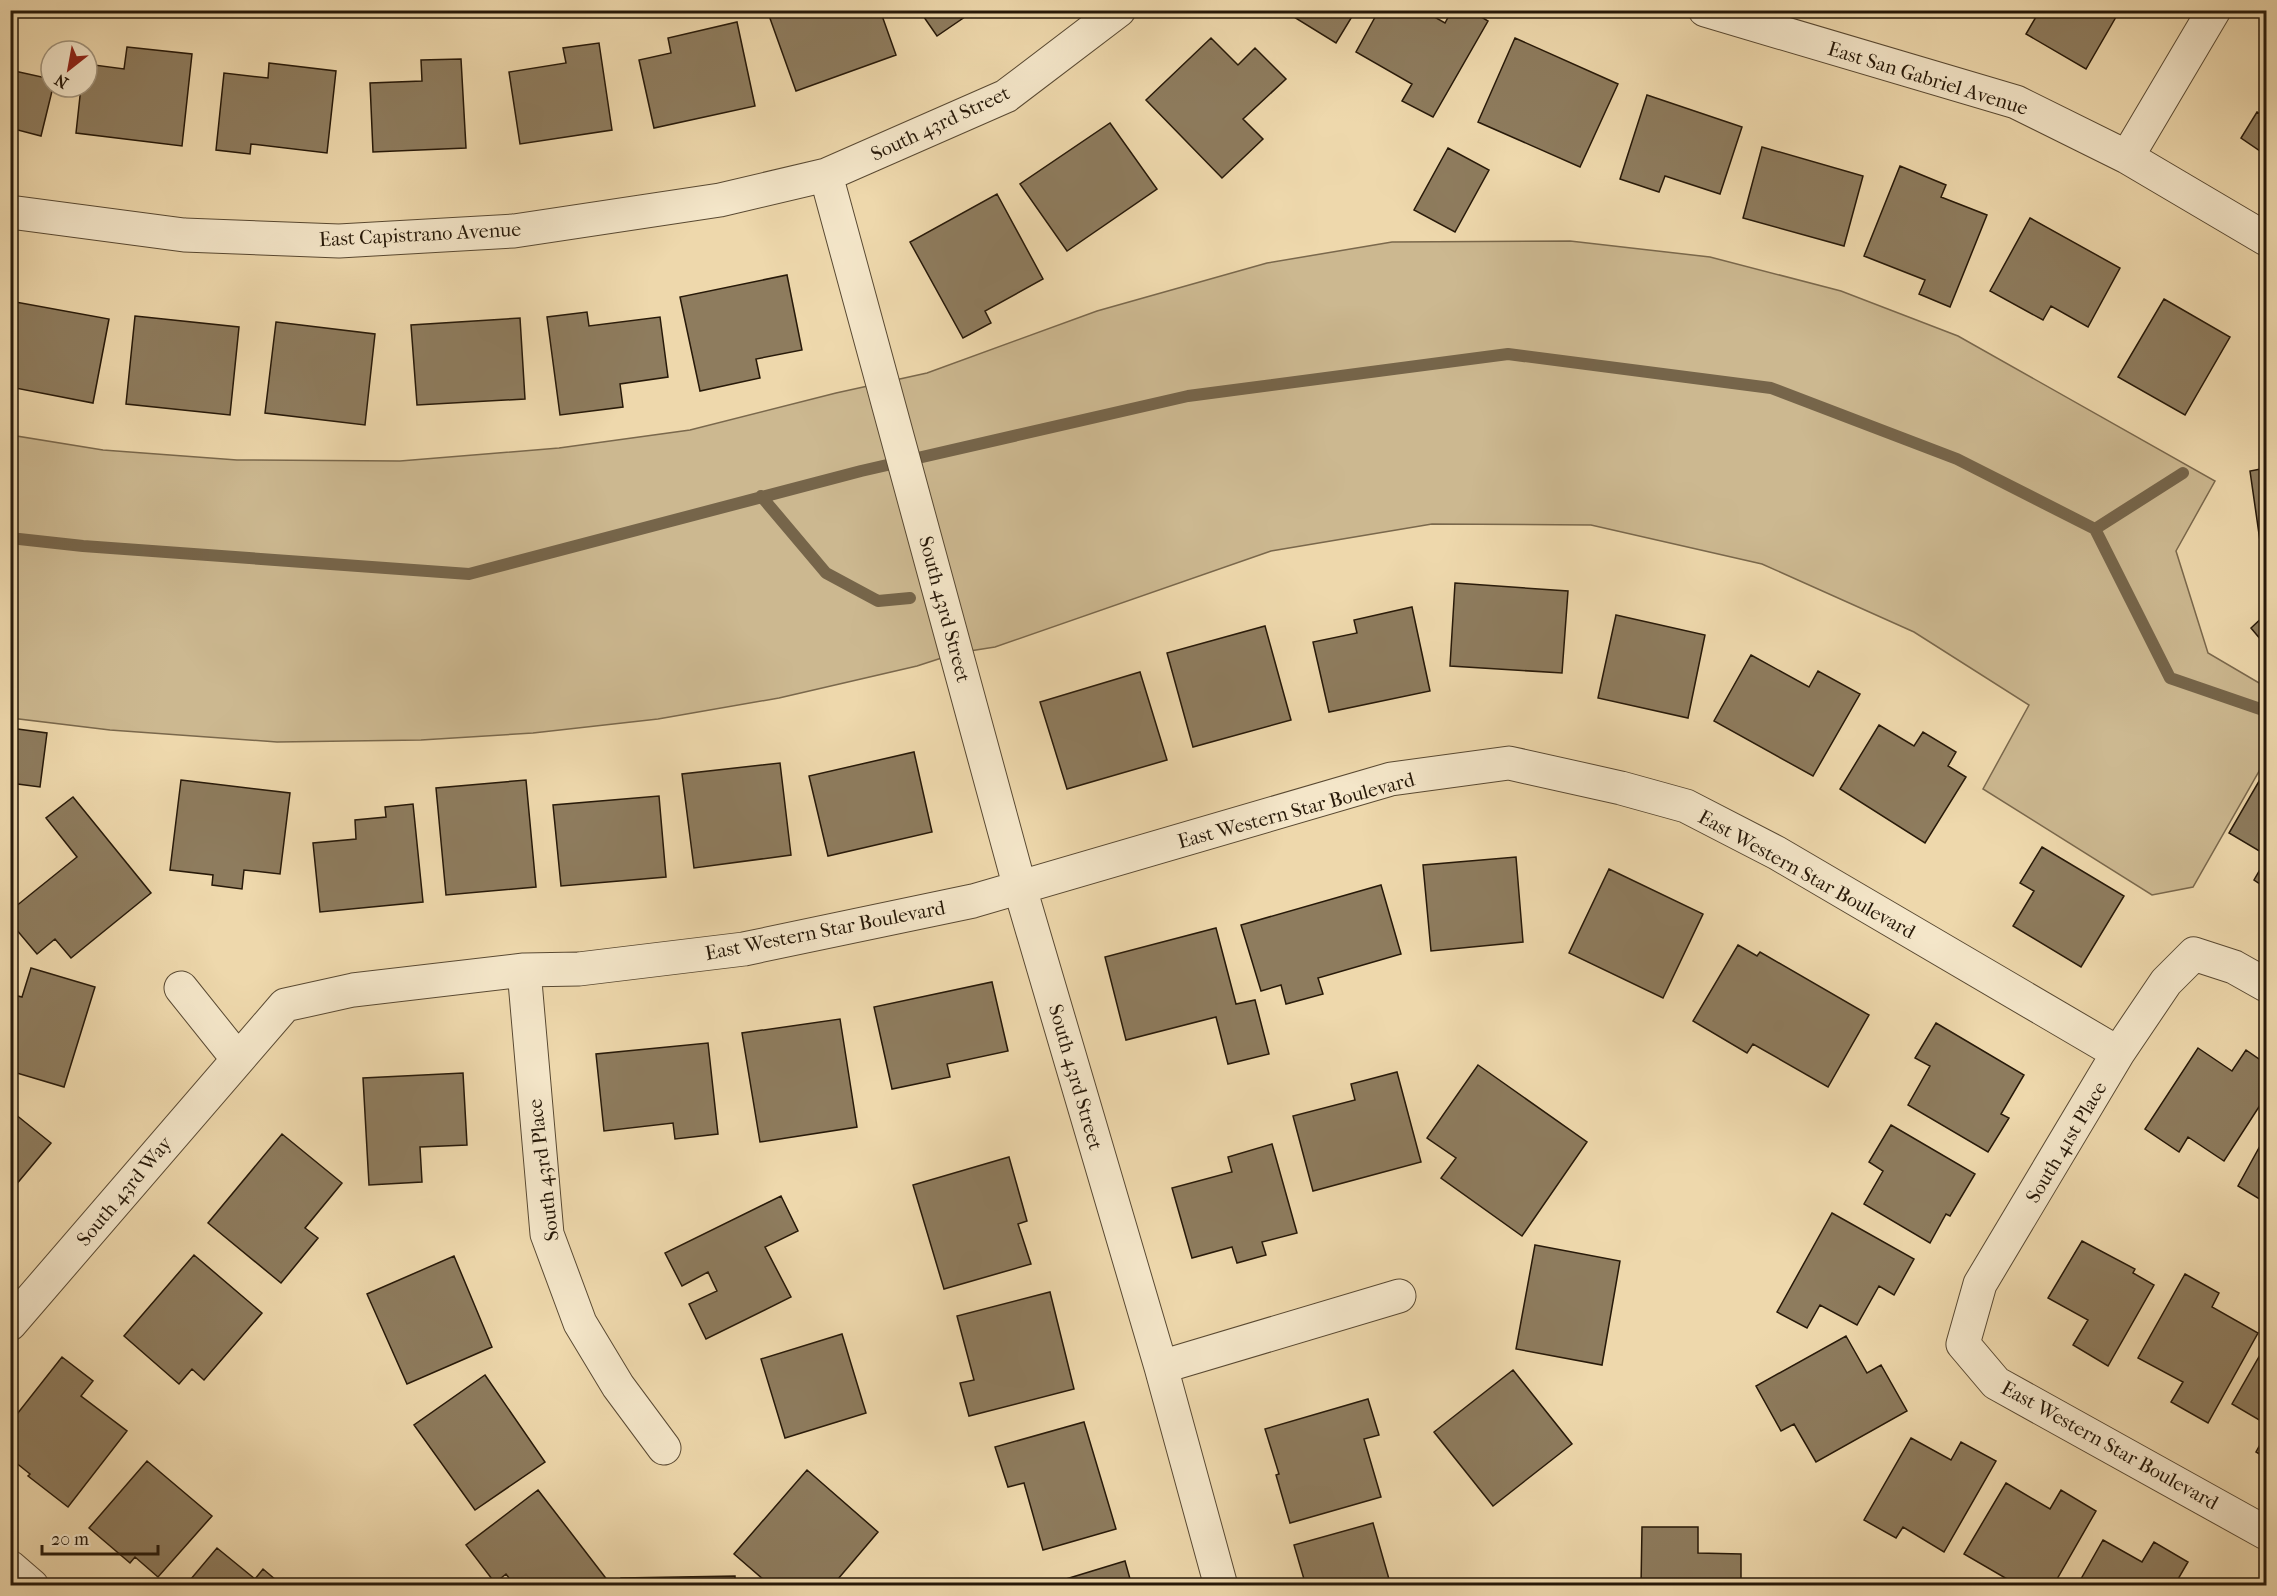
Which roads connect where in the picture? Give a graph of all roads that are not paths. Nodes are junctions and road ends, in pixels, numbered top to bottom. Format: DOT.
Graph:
graph roads {
  1 [pos="1119,10"];
  2 [pos="1705,10"];
  3 [pos="2214,10"];
  4 [pos="2127,157"];
  5 [pos="826,175"];
  6 [pos="10,212"];
  7 [pos="2266,239"];
  8 [pos="1020,888"];
  9 [pos="524,970"];
  10 [pos="2266,985"];
  11 [pos="181,988"];
  12 [pos="2118,1053"];
  13 [pos="237,1058"];
  14 [pos="1399,1296"];
  15 [pos="10,1324"];
  16 [pos="1963,1344"];
  17 [pos="1161,1366"];
  18 [pos="664,1448"];
  19 [pos="2266,1533"];
  20 [pos="10,1567"];
  21 [pos="32,1586"];
  22 [pos="1221,1586"];
  1 -- 5 [label="street, South 43rd Street"];
  2 -- 4 [label="street, East San Gabriel Avenue"];
  3 -- 4 [label="street"];
  4 -- 7 [label="street, East San Gabriel Avenue"];
  5 -- 6 [label="street, East Capistrano Avenue"];
  5 -- 8 [label="street, South 43rd Street"];
  8 -- 9 [label="street, East Western Star Boulevard"];
  8 -- 12 [label="street, East Western Star Boulevard"];
  8 -- 17 [label="street, South 43rd Street"];
  9 -- 13 [label="street, South 43rd Way"];
  9 -- 18 [label="street, South 43rd Place"];
  10 -- 12 [label="street, South 41st Place"];
  11 -- 13 [label="street"];
  12 -- 16 [label="street, South 41st Place"];
  13 -- 15 [label="street, South 43rd Way"];
  14 -- 17 [label="street"];
  16 -- 19 [label="street, East Western Star Boulevard"];
  17 -- 22 [label="street, South 43rd Street"];
  20 -- 21 [label="street"];
}
